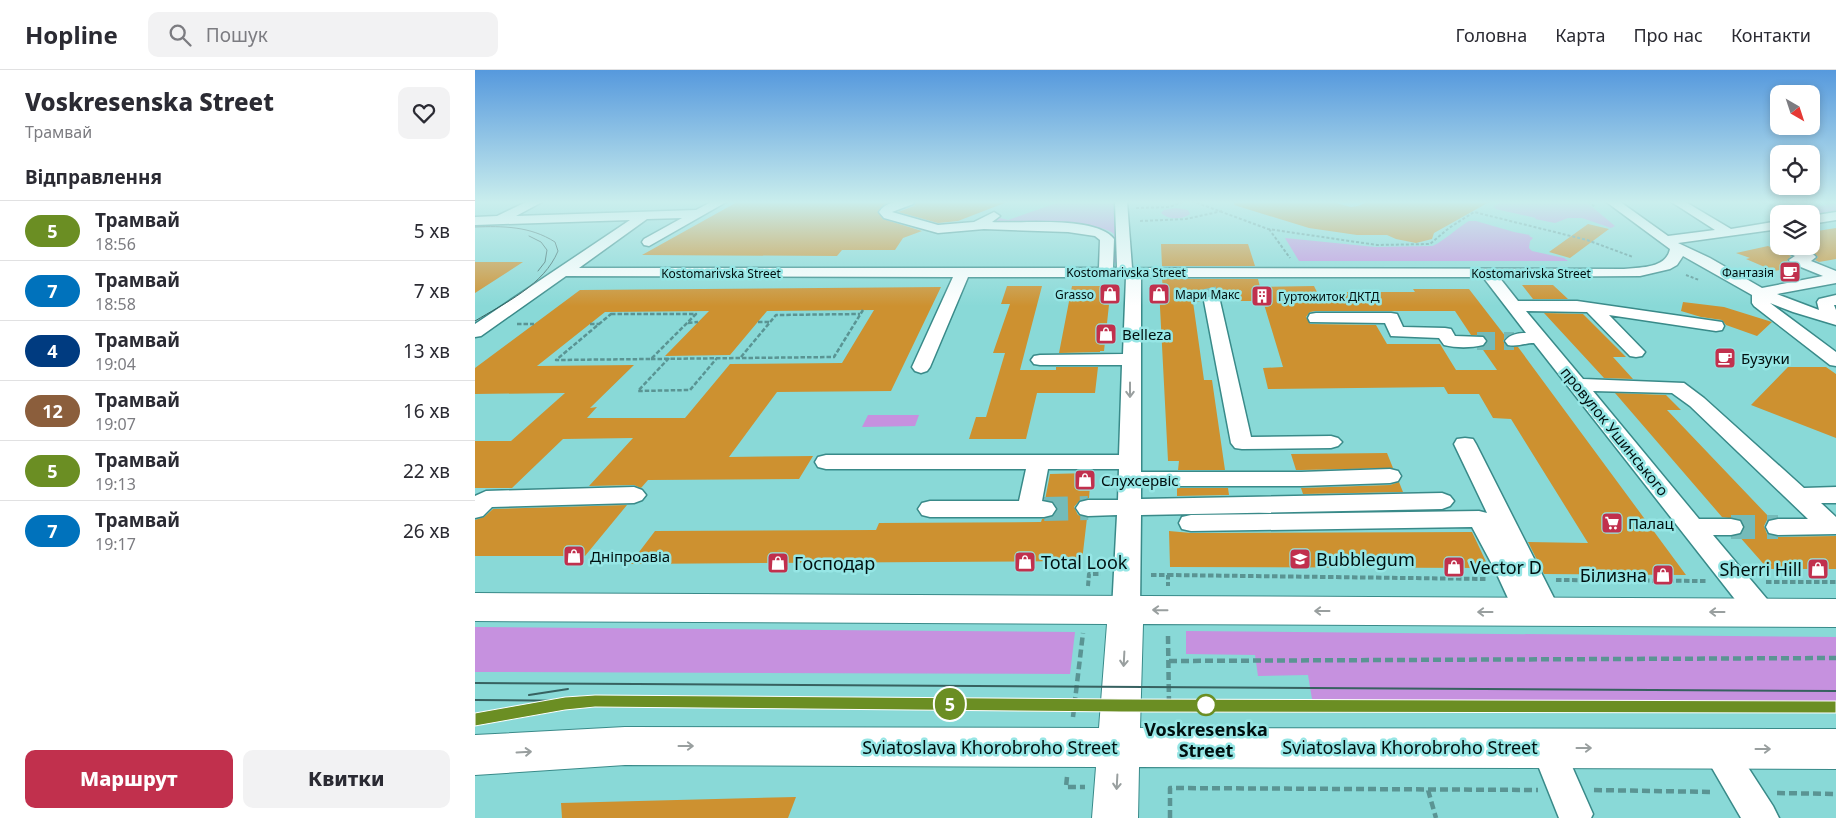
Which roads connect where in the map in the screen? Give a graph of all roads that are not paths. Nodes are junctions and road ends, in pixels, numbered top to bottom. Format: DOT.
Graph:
graph roads {
  1 [pos="614,236"];
  2 [pos="660,236"];
  3 [pos="1105,236"];
  4 [pos="1125,236"];
  5 [pos="1660,236"];
  6 [pos="1714,236"];
  7 [pos="649,242"];
  8 [pos="1671,244"];
  9 [pos="1805,255"];
  10 [pos="562,272"];
  11 [pos="963,272"];
  12 [pos="1106,272"];
  13 [pos="1129,272"];
  14 [pos="1207,272"];
  15 [pos="1487,272"];
  16 [pos="1836,277"];
  17 [pos="1765,295"];
  18 [pos="1514,306"];
  19 [pos="1592,308"];
  20 [pos="1834,311"];
  21 [pos="1316,318"];
  22 [pos="1717,326"];
  23 [pos="475,332"];
  24 [pos="1541,338"];
  25 [pos="1477,341"];
  26 [pos="1514,341"];
  27 [pos="1636,352"];
  28 [pos="1130,359"];
  29 [pos="1040,360"];
  30 [pos="1836,361"];
  31 [pos="921,367"];
  32 [pos="1579,385"];
  33 [pos="1331,442"];
  34 [pos="1465,444"];
  35 [pos="826,462"];
  36 [pos="1038,462"];
  37 [pos="1131,470"];
  38 [pos="1390,476"];
  39 [pos="634,495"];
  40 [pos="1836,495"];
  41 [pos="1800,496"];
  42 [pos="1442,501"];
  43 [pos="1088,508"];
  44 [pos="1130,508"];
  45 [pos="930,509"];
  46 [pos="475,510"];
  47 [pos="1191,523"];
  48 [pos="1693,527"];
  49 [pos="1731,527"];
  50 [pos="1779,527"];
  51 [pos="475,607"];
  52 [pos="1126,610"];
  53 [pos="1538,612"];
  54 [pos="1763,613"];
  55 [pos="1836,613"];
  56 [pos="1119,746"];
  57 [pos="1547,748"];
  58 [pos="1717,749"];
  59 [pos="1836,749"];
  60 [pos="475,755"];
  61 [pos="1570,802"];
  62 [pos="1103,803"];
  63 [pos="1753,805"];
  1 -- 10 [label="street"];
  2 -- 7 [label="street"];
  3 -- 12 [label="street"];
  4 -- 13 [label="street"];
  5 -- 8 [label="street"];
  6 -- 8 [label="street"];
  8 -- 15 [label="street, Kostomarivska Street"];
  8 -- 17 [label="street"];
  9 -- 16 [label="street"];
  10 -- 11 [label="street, Kostomarivska Street"];
  10 -- 23 [label="street"];
  11 -- 12 [label="street, Kostomarivska Street"];
  11 -- 31 [label="street"];
  12 -- 13 [label="street, Kostomarivska Street"];
  13 -- 14 [label="street, Kostomarivska Street"];
  13 -- 28 [label="street"];
  14 -- 15 [label="street, Kostomarivska Street"];
  14 -- 33 [label="street"];
  15 -- 18 [label="street, провулок Ушинського"];
  16 -- 17 [label="street"];
  17 -- 20 [label="street"];
  17 -- 30 [label="street"];
  18 -- 19 [label="street"];
  18 -- 24 [label="street, провулок Ушинського"];
  19 -- 22 [label="street"];
  19 -- 27 [label="street"];
  21 -- 25 [label="street"];
  24 -- 26 [label="street"];
  24 -- 32 [label="street, провулок Ушинського"];
  28 -- 29 [label="street"];
  28 -- 37 [label="street, one-way"];
  32 -- 41 [label="street"];
  32 -- 48 [label="street, провулок Ушинського"];
  34 -- 53 [label="street"];
  35 -- 36 [label="street"];
  36 -- 37 [label="street"];
  36 -- 45 [label="street"];
  37 -- 38 [label="street"];
  37 -- 44 [label="street"];
  39 -- 46 [label="street"];
  40 -- 41 [label="street"];
  41 -- 50 [label="street"];
  42 -- 44 [label="street"];
  43 -- 44 [label="street"];
  44 -- 52 [label="street"];
  47 -- 53 [label="street"];
  48 -- 49 [label="street"];
  48 -- 54 [label="street, провулок Ушинського"];
  51 -- 52 [label="main road"];
  53 -- 52 [label="main road, one-way"];
  52 -- 56 [label="main road, one-way"];
  54 -- 53 [label="main road, one-way"];
  54 -- 55 [label="main road"];
  56 -- 57 [label="main road, Sviatoslava Khorobroho Street"];
  60 -- 56 [label="main road, Sviatoslava Khorobroho Street, one-way"];
  56 -- 62 [label="main road, one-way"];
  57 -- 58 [label="main road, Sviatoslava Khorobroho Street, one-way"];
  57 -- 61 [label="street"];
  58 -- 59 [label="main road, Sviatoslava Khorobroho Street, one-way"];
  58 -- 63 [label="street"];
}
